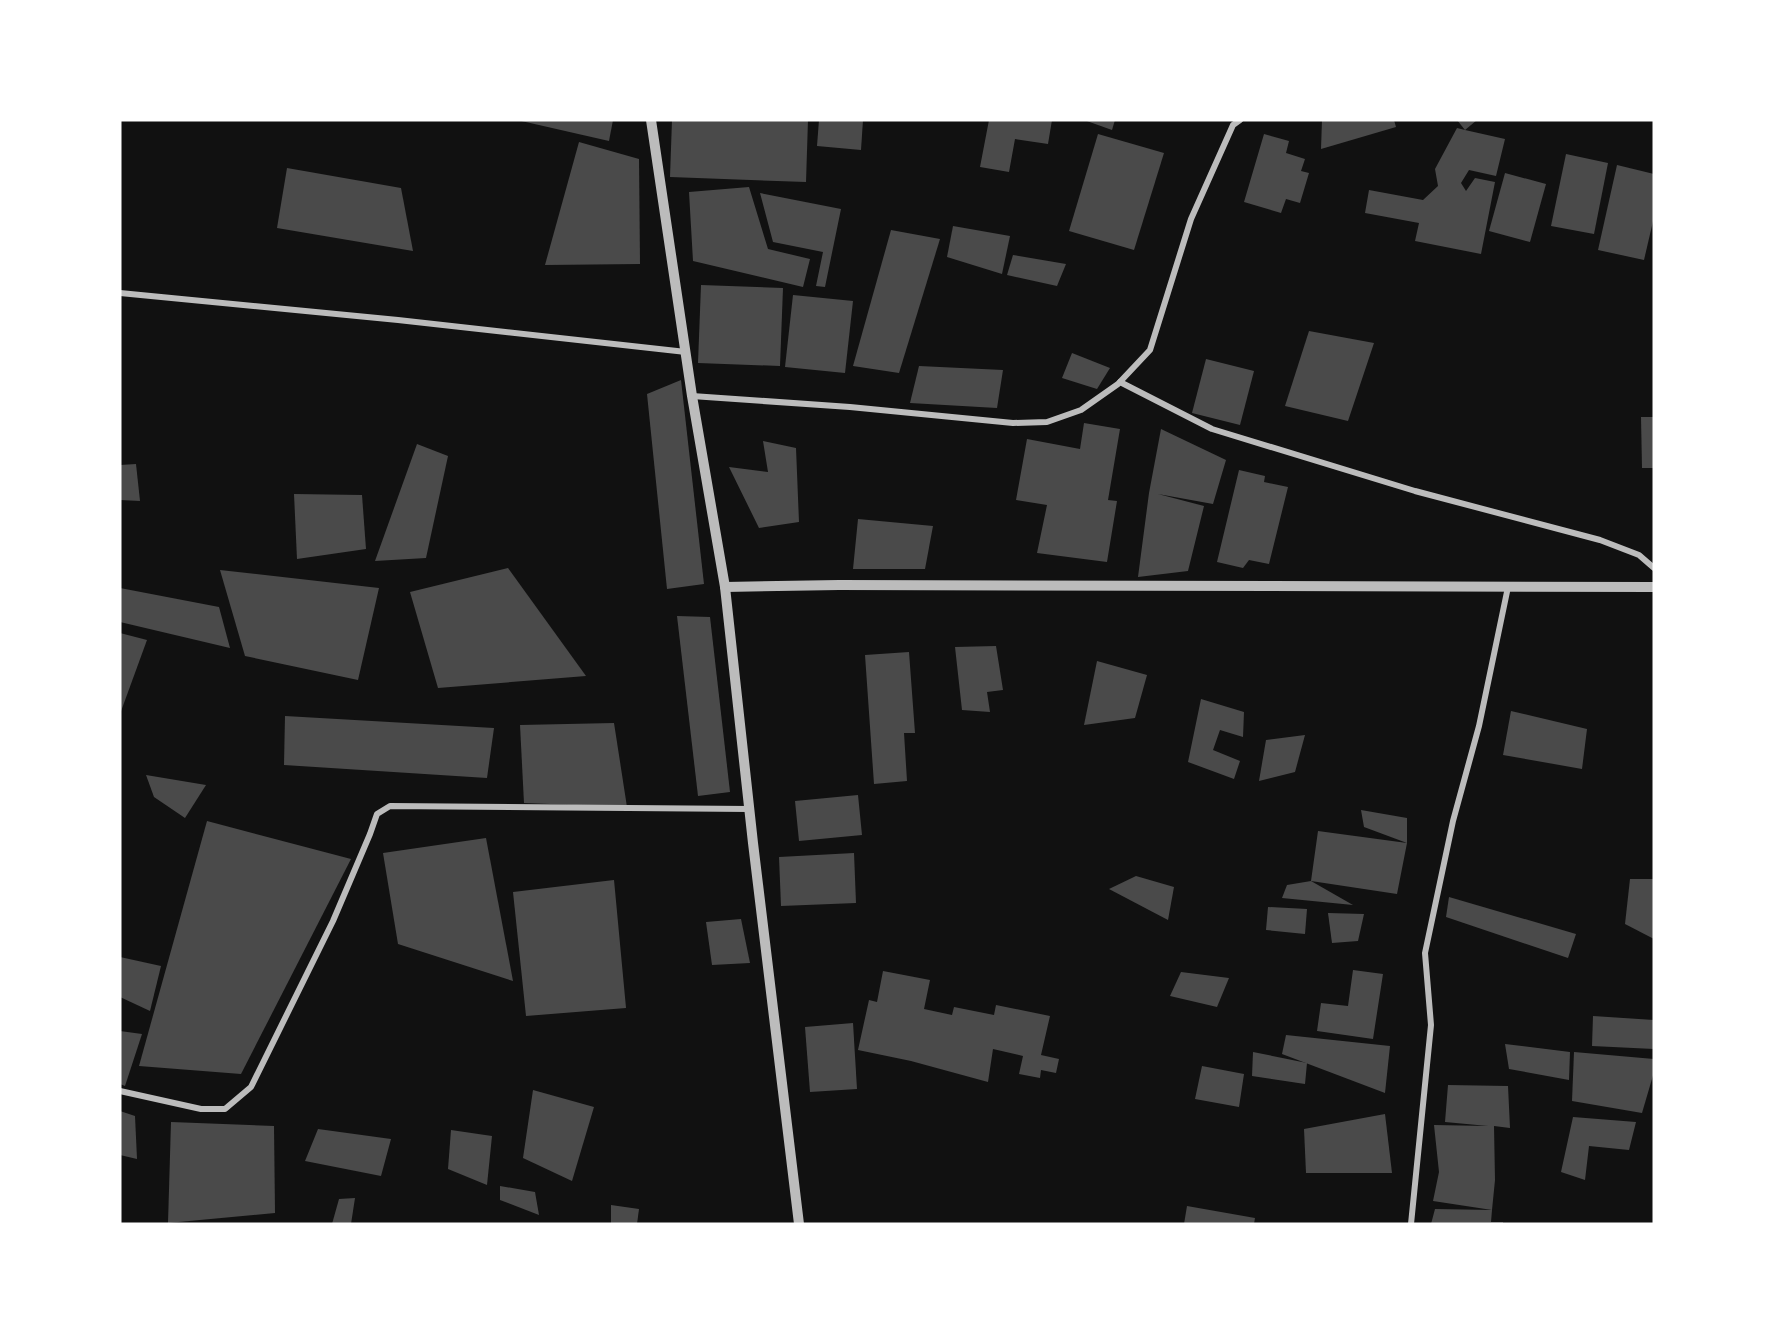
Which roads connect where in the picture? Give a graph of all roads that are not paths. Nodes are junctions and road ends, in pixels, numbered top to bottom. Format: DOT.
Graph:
graph roads {
  1 [pos="651,120"];
  2 [pos="1240,120"];
  3 [pos="120,293"];
  4 [pos="686,352"];
  5 [pos="1120,382"];
  6 [pos="692,396"];
  7 [pos="1654,568"];
  8 [pos="1508,587"];
  9 [pos="1654,587"];
  10 [pos="725,588"];
  11 [pos="749,810"];
  12 [pos="120,1090"];
  13 [pos="800,1224"];
  14 [pos="1411,1224"];
  1 -- 4 [label="street"];
  2 -- 5 [label="street"];
  3 -- 4 [label="street"];
  4 -- 6 [label="street"];
  5 -- 6 [label="street"];
  5 -- 7 [label="street"];
  6 -- 10 [label="street"];
  8 -- 9 [label="street"];
  8 -- 10 [label="street"];
  8 -- 14 [label="street"];
  10 -- 11 [label="street"];
  11 -- 12 [label="street"];
  11 -- 13 [label="street"];
}
